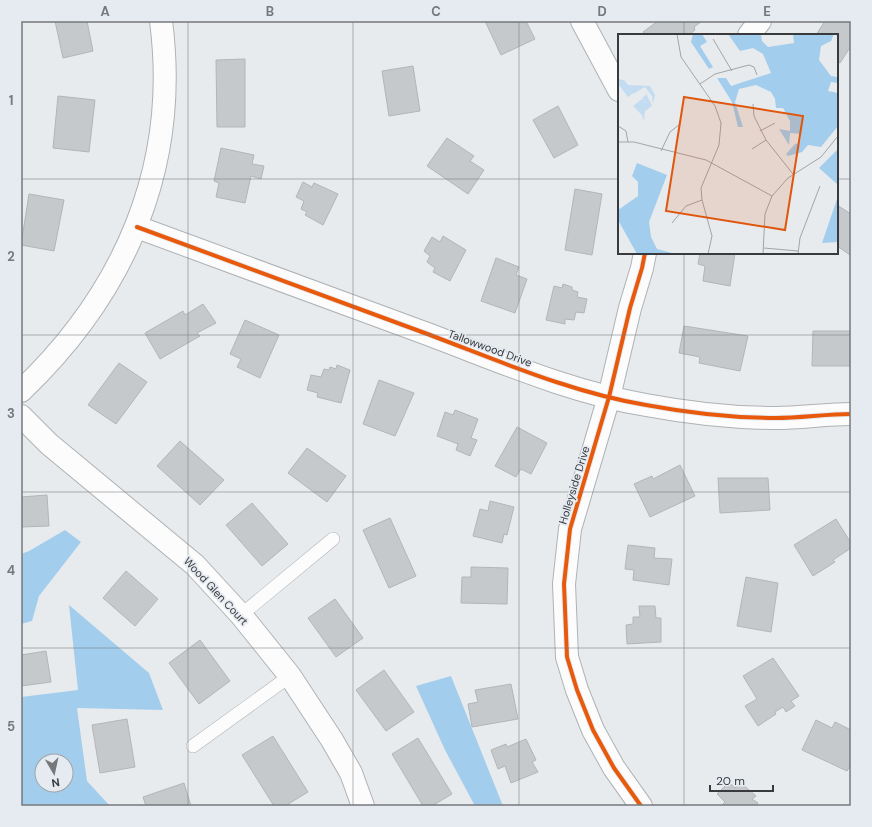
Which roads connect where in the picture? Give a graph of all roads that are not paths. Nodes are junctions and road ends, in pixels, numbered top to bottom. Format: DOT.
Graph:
graph roads {
  1 [pos="161,21"];
  2 [pos="582,21"];
  3 [pos="760,21"];
  4 [pos="750,34"];
  5 [pos="618,88"];
  6 [pos="137,227"];
  7 [pos="645,254"];
  8 [pos="21,391"];
  9 [pos="609,397"];
  10 [pos="851,414"];
  11 [pos="21,416"];
  12 [pos="333,539"];
  13 [pos="241,616"];
  14 [pos="290,676"];
  15 [pos="193,746"];
  16 [pos="363,806"];
  17 [pos="641,806"];
  1 -- 6 [label="street"];
  2 -- 5 [label="street"];
  3 -- 4 [label="street"];
  6 -- 8 [label="street"];
  6 -- 9 [label="street, Tallowwood Drive"];
  7 -- 9 [label="street, Holleyside Drive"];
  9 -- 10 [label="street, Tallowwood Drive"];
  9 -- 17 [label="street, Holleyside Drive"];
  11 -- 13 [label="street, Wood Glen Court"];
  12 -- 13 [label="lane"];
  13 -- 14 [label="street, Wood Glen Court"];
  14 -- 15 [label="lane"];
  14 -- 16 [label="street, Wood Glen Court"];
}
